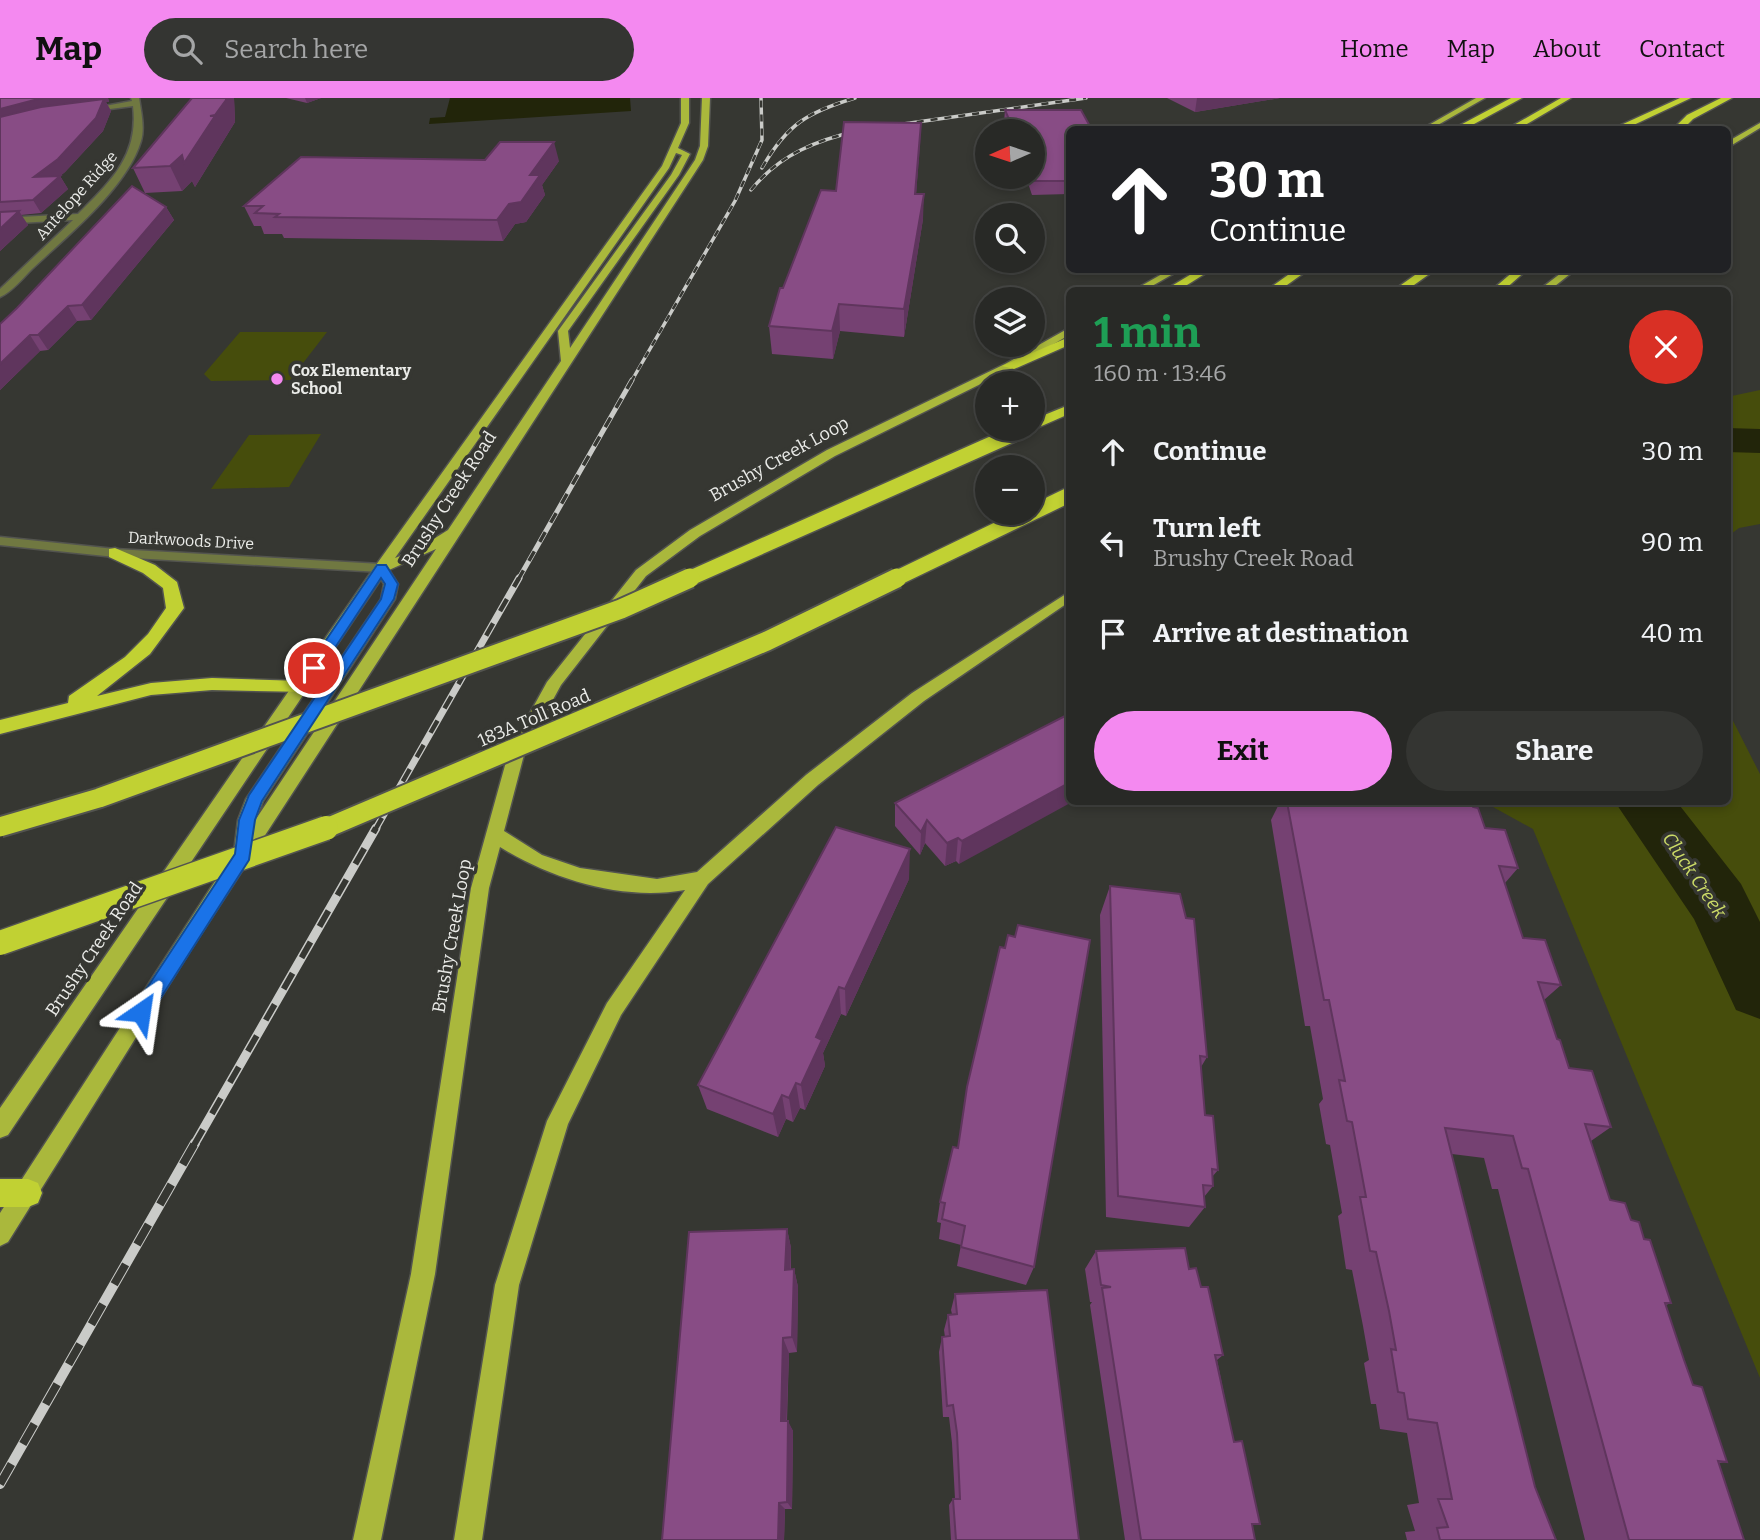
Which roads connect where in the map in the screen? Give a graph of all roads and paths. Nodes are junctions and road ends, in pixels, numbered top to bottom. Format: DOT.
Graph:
graph roads {
  1 [pos="685,98"];
  2 [pos="706,98"];
  3 [pos="1481,98"];
  4 [pos="1518,98"];
  5 [pos="1567,98"];
  6 [pos="1687,98"];
  7 [pos="1728,98"];
  8 [pos="135,101"];
  9 [pos="82,110"];
  10 [pos="1760,125"];
  11 [pos="1430,126"];
  12 [pos="1463,126"];
  13 [pos="1516,126"];
  14 [pos="1623,126"];
  15 [pos="1680,126"];
  16 [pos="1731,143"];
  17 [pos="674,149"];
  18 [pos="79,217"];
  19 [pos="0,221"];
  20 [pos="1170,273"];
  21 [pos="1200,273"];
  22 [pos="1298,273"];
  23 [pos="1425,273"];
  24 [pos="1518,273"];
  25 [pos="1566,273"];
  26 [pos="1144,287"];
  27 [pos="1176,287"];
  28 [pos="1277,287"];
  29 [pos="1404,287"];
  30 [pos="1501,287"];
  31 [pos="1548,287"];
  32 [pos="0,293"];
  33 [pos="1066,333"];
  34 [pos="1066,342"];
  35 [pos="565,360"];
  36 [pos="1009,366"];
  37 [pos="1066,410"];
  38 [pos="1045,419"];
  39 [pos="998,441"];
  40 [pos="1066,496"];
  41 [pos="455,530"];
  42 [pos="0,541"];
  43 [pos="115,553"];
  44 [pos="382,568"];
  45 [pos="1066,598"];
  46 [pos="301,687"];
  47 [pos="327,690"];
  48 [pos="65,709"];
  49 [pos="0,727"];
  50 [pos="0,827"];
  51 [pos="494,834"];
  52 [pos="243,855"];
  53 [pos="702,879"];
  54 [pos="0,943"];
  55 [pos="0,1127"];
  56 [pos="0,1193"];
  57 [pos="28,1193"];
  58 [pos="0,1234"];
  59 [pos="368,1540"];
  60 [pos="468,1540"];
  1 -- 17 [label="main road, Brushy Creek Road"];
  2 -- 35 [label="main road, Brushy Creek Road"];
  3 -- 11 [label="main road"];
  4 -- 12 [label="highway"];
  5 -- 13 [label="highway"];
  6 -- 14 [label="highway"];
  7 -- 15 [label="highway"];
  8 -- 9 [label="street"];
  8 -- 18 [label="street, Antelope Ridge"];
  10 -- 16 [label="main road"];
  17 -- 35 [label="main road"];
  17 -- 44 [label="main road, Brushy Creek Road"];
  18 -- 19 [label="street"];
  18 -- 32 [label="street, Antelope Ridge"];
  20 -- 26 [label="main road"];
  21 -- 27 [label="highway"];
  22 -- 28 [label="highway"];
  23 -- 29 [label="highway"];
  24 -- 30 [label="highway"];
  25 -- 31 [label="main road"];
  33 -- 36 [label="main road, Brushy Creek Loop"];
  34 -- 36 [label="highway"];
  35 -- 41 [label="main road, Brushy Creek Road"];
  36 -- 51 [label="main road, Brushy Creek Loop"];
  37 -- 38 [label="highway"];
  39 -- 50 [label="highway, bridge"];
  40 -- 54 [label="highway, 183A Toll Road, bridge"];
  41 -- 44 [label="main road"];
  41 -- 52 [label="main road, Brushy Creek Road"];
  42 -- 43 [label="street, Darkwoods Drive"];
  43 -- 44 [label="street, Darkwoods Drive"];
  43 -- 48 [label="highway"];
  44 -- 46 [label="main road, Brushy Creek Road"];
  44 -- 47 [label="main road"];
  45 -- 53 [label="main road"];
  46 -- 47 [label="main road"];
  46 -- 48 [label="highway"];
  46 -- 55 [label="main road, Brushy Creek Road"];
  47 -- 52 [label="main road"];
  48 -- 49 [label="highway"];
  51 -- 53 [label="main road"];
  51 -- 59 [label="main road, Brushy Creek Loop"];
  52 -- 57 [label="main road, Brushy Creek Road"];
  53 -- 60 [label="main road"];
  56 -- 57 [label="highway"];
  57 -- 58 [label="main road, Brushy Creek Road"];
}
